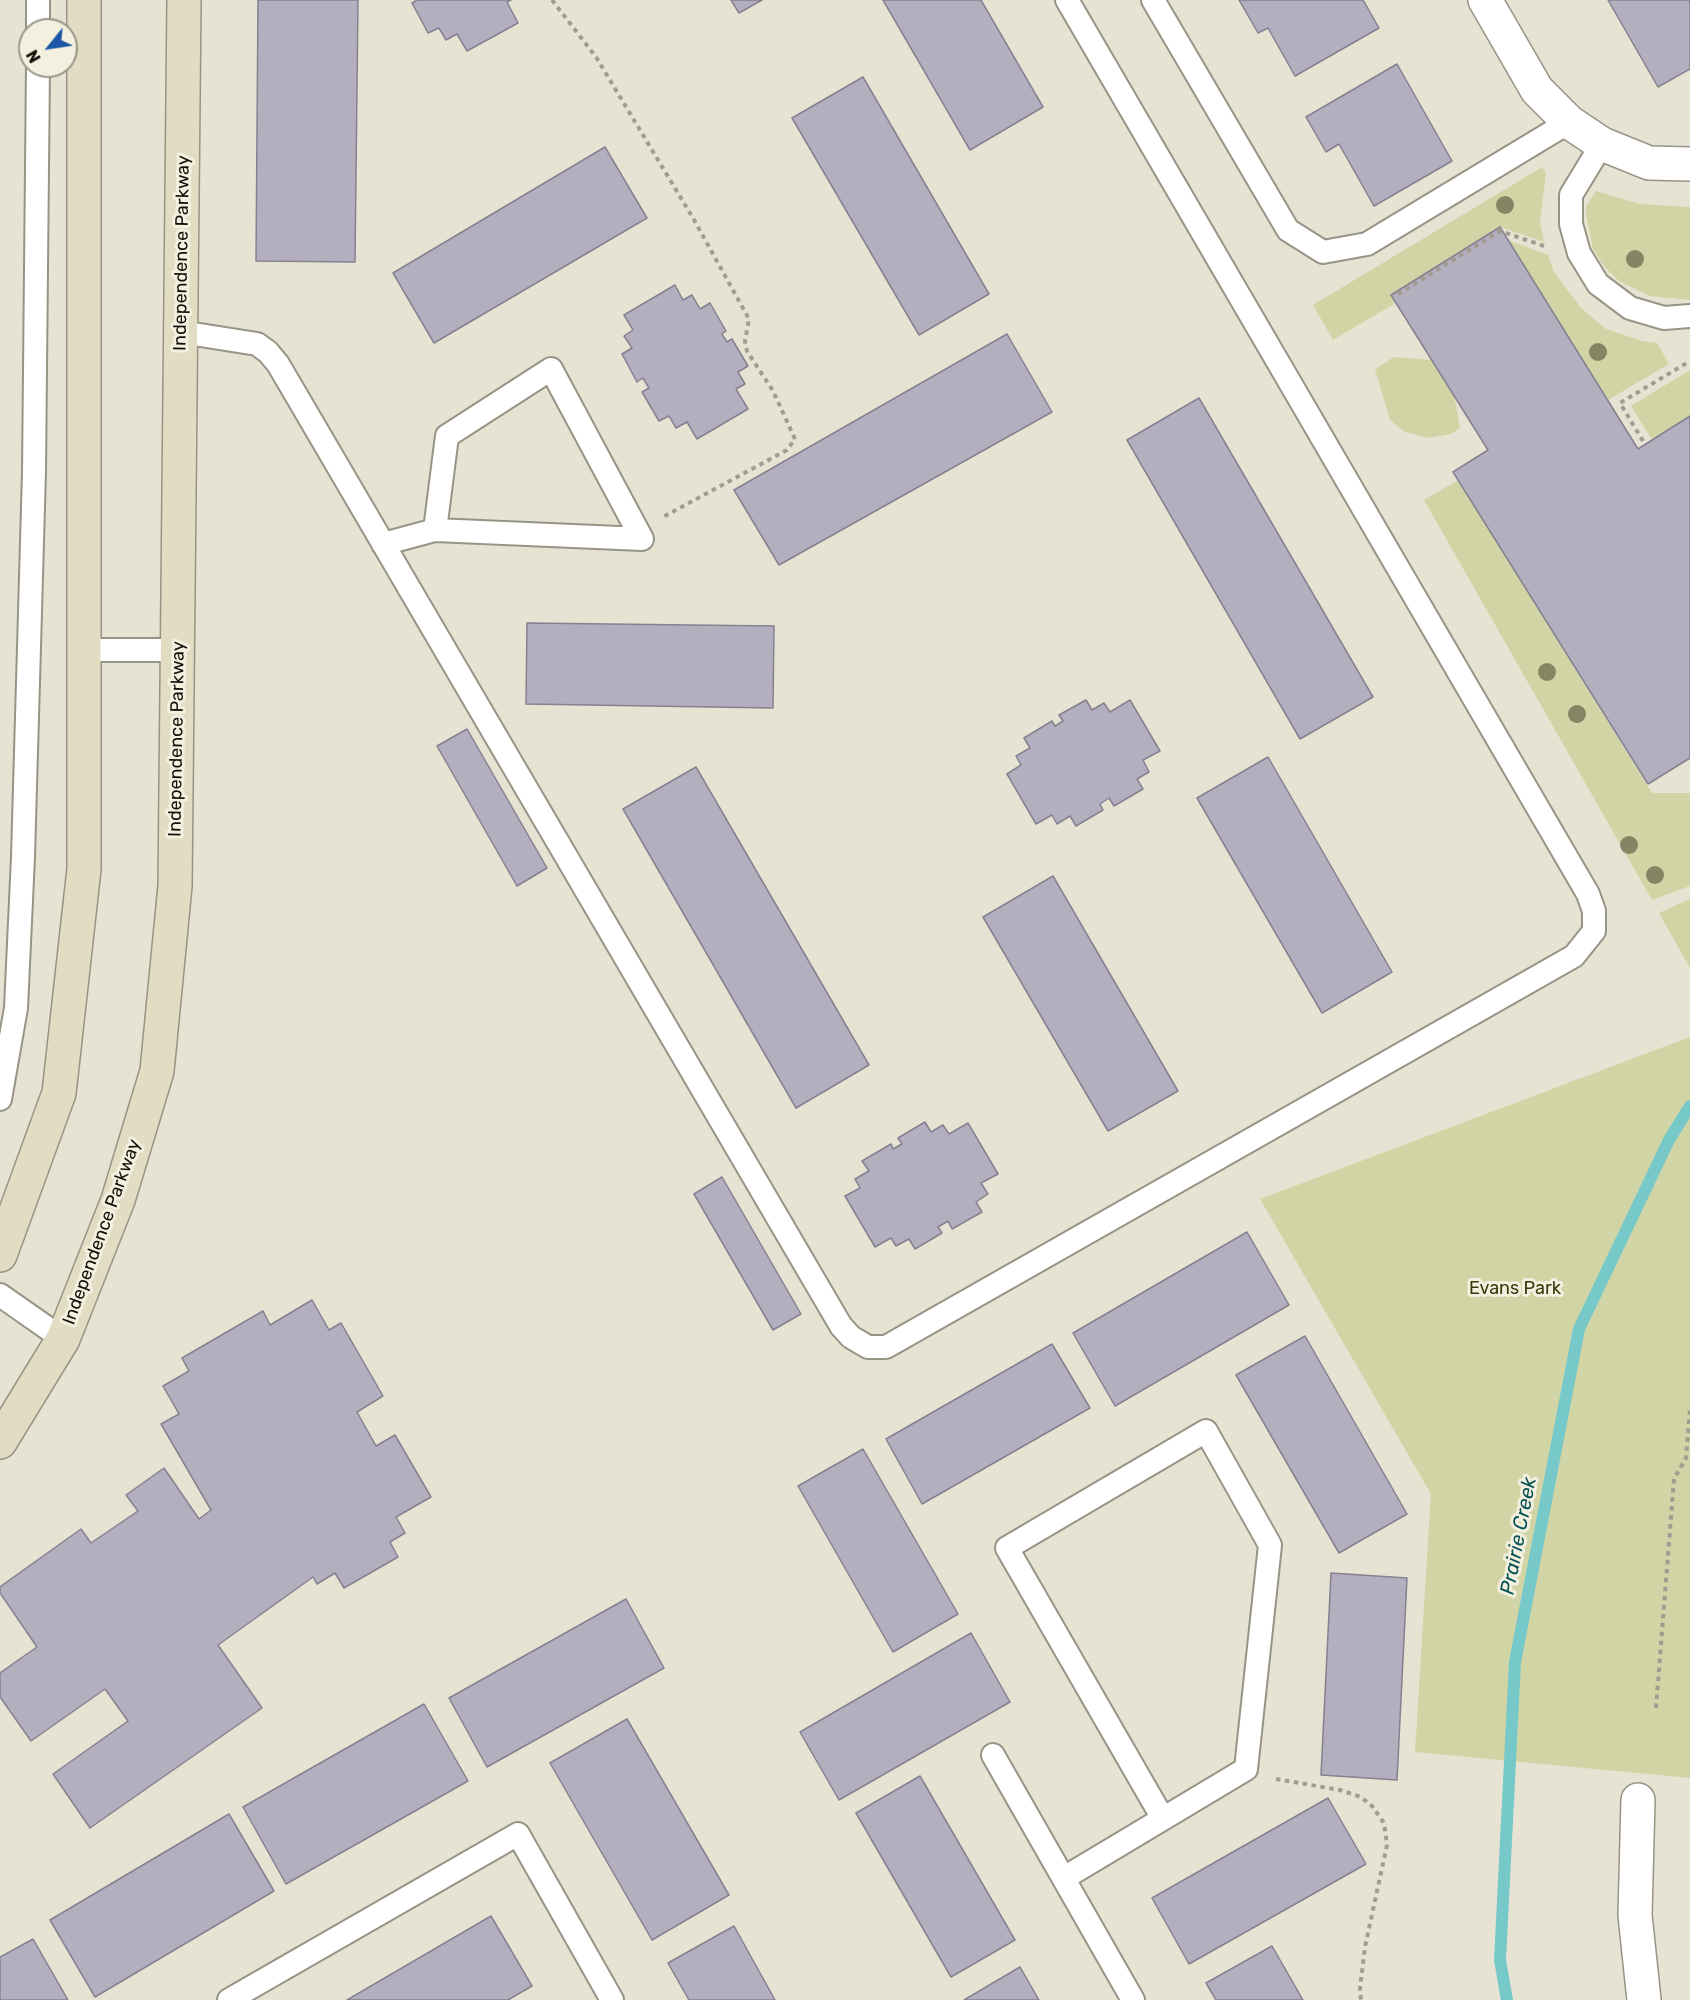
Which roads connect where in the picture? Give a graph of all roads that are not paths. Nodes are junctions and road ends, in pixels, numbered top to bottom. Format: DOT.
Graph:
graph roads {
  1 [pos="38,0"];
  2 [pos="84,0"];
  3 [pos="184,0"];
  4 [pos="1067,0"];
  5 [pos="1153,0"];
  6 [pos="1485,0"];
  7 [pos="38,18"];
  8 [pos="38,78"];
  9 [pos="1569,122"];
  10 [pos="1602,144"];
  11 [pos="1690,164"];
  12 [pos="1690,316"];
  13 [pos="181,332"];
  14 [pos="435,530"];
  15 [pos="383,544"];
  16 [pos="86,650"];
  17 [pos="178,650"];
  18 [pos="0,1100"];
  19 [pos="0,1255"];
  20 [pos="0,1295"];
  21 [pos="63,1339"];
  22 [pos="0,1442"];
  23 [pos="993,1755"];
  24 [pos="1638,1800"];
  25 [pos="1162,1817"];
  26 [pos="1064,1878"];
  27 [pos="229,2000"];
  28 [pos="612,2000"];
  29 [pos="1133,2000"];
  30 [pos="1644,2000"];
  1 -- 7 [label="lane"];
  2 -- 16 [label="main road"];
  3 -- 13 [label="main road, Independence Parkway"];
  4 -- 15 [label="lane"];
  5 -- 9 [label="lane"];
  6 -- 9 [label="street"];
  8 -- 18 [label="lane"];
  9 -- 10 [label="street"];
  10 -- 11 [label="street"];
  10 -- 12 [label="lane"];
  13 -- 15 [label="lane"];
  13 -- 17 [label="main road, Independence Parkway"];
  14 -- 14 [label="lane"];
  14 -- 15 [label="lane"];
  16 -- 17 [label="lane"];
  16 -- 19 [label="main road"];
  17 -- 21 [label="main road, Independence Parkway"];
  20 -- 21 [label="lane"];
  21 -- 22 [label="main road, Independence Parkway"];
  23 -- 26 [label="lane"];
  24 -- 30 [label="street"];
  25 -- 25 [label="lane"];
  25 -- 26 [label="lane"];
  26 -- 29 [label="lane"];
  27 -- 28 [label="lane"];
}
